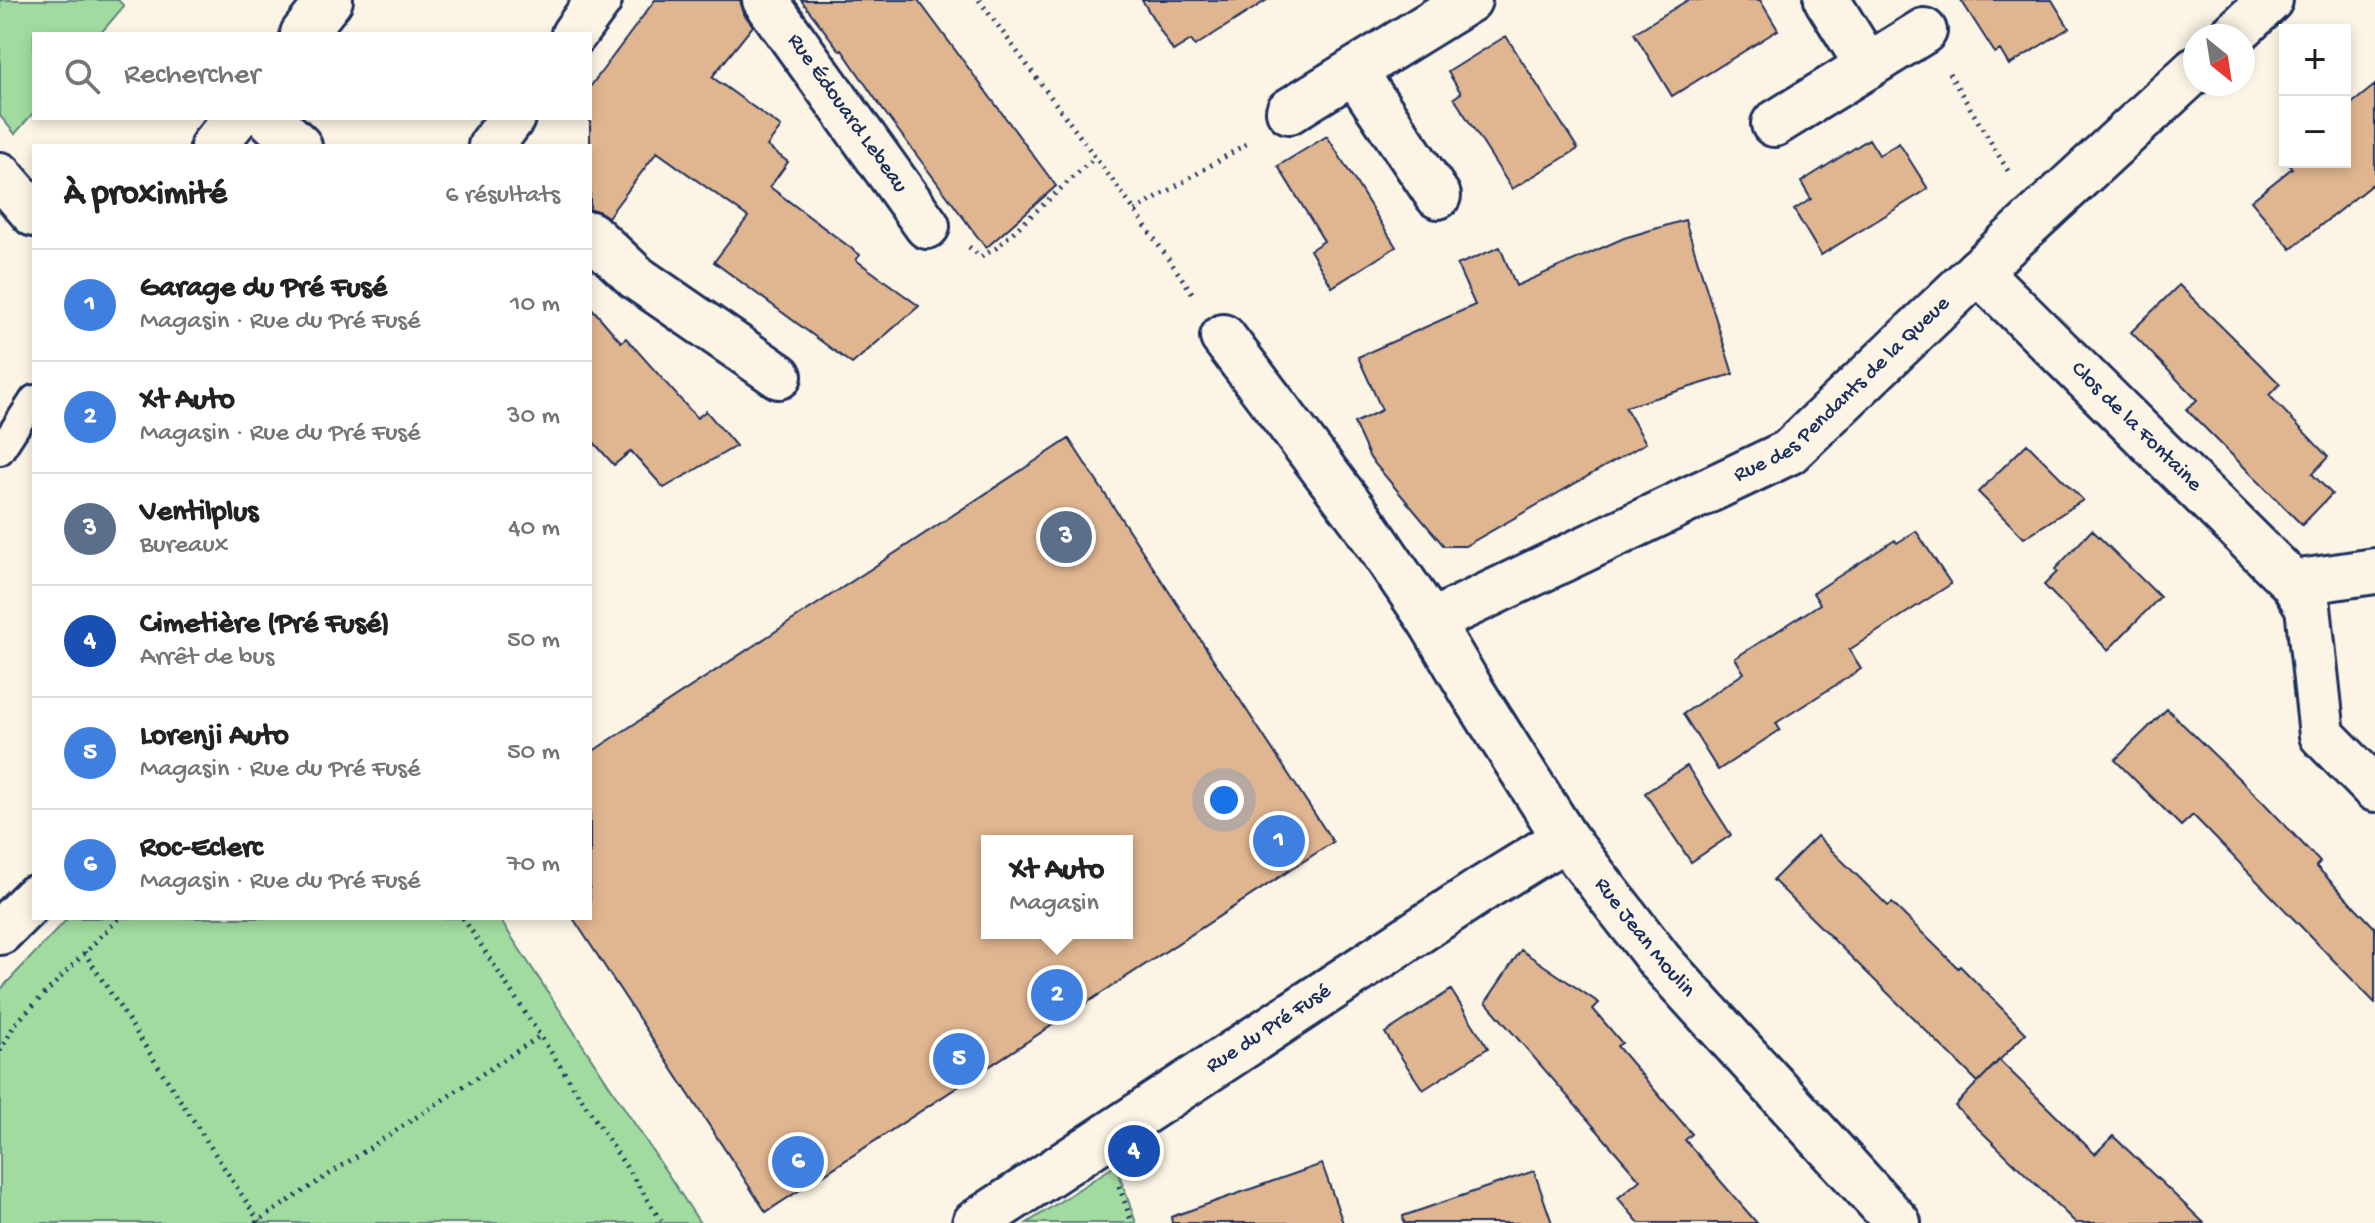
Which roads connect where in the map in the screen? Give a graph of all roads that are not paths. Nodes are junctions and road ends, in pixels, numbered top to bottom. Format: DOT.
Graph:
graph roads {
  1 [pos="330,0"];
  2 [pos="599,0"];
  3 [pos="765,0"];
  4 [pos="1469,0"];
  5 [pos="1827,0"];
  6 [pos="2270,0"];
  7 [pos="2245,24"];
  8 [pos="1924,31"];
  9 [pos="305,32"];
  10 [pos="575,32"];
  11 [pos="1868,66"];
  12 [pos="1354,71"];
  13 [pos="2183,81"];
  14 [pos="1289,111"];
  15 [pos="234,120"];
  16 [pos="271,120"];
  17 [pos="511,120"];
  18 [pos="1774,124"];
  19 [pos="215,144"];
  20 [pos="297,144"];
  21 [pos="493,144"];
  22 [pos="0,175"];
  23 [pos="1438,196"];
  24 [pos="32,212"];
  25 [pos="927,226"];
  26 [pos="592,236"];
  27 [pos="1978,271"];
  28 [pos="1223,337"];
  29 [pos="779,376"];
  30 [pos="32,402"];
  31 [pos="0,451"];
  32 [pos="2375,571"];
  33 [pos="2293,583"];
  34 [pos="1431,622"];
  35 [pos="2375,789"];
  36 [pos="1565,838"];
  37 [pos="32,900"];
  38 [pos="0,932"];
  39 [pos="975,1223"];
  40 [pos="1898,1223"];
  1 -- 9 [label="street"];
  2 -- 10 [label="street"];
  3 -- 25 [label="street, Rue Édouard Lebeau"];
  4 -- 12 [label="street"];
  5 -- 11 [label="street"];
  6 -- 7 [label="street"];
  8 -- 11 [label="street"];
  11 -- 18 [label="street"];
  12 -- 14 [label="street"];
  12 -- 23 [label="street"];
  13 -- 27 [label="street, Rue des Pendants de la Queue"];
  15 -- 19 [label="street"];
  16 -- 20 [label="street"];
  17 -- 21 [label="street"];
  22 -- 24 [label="street"];
  26 -- 29 [label="street"];
  27 -- 33 [label="street, Clos de la Fontaine"];
  27 -- 34 [label="street, Rue des Pendants de la Queue"];
  28 -- 34 [label="street, Rue Jean Moulin"];
  30 -- 31 [label="lane"];
  32 -- 33 [label="street"];
  33 -- 35 [label="street, Clos de la Fontaine"];
  34 -- 36 [label="street, Rue Jean Moulin"];
  36 -- 39 [label="street, Rue du Pré Fusé"];
  36 -- 40 [label="street, Rue Jean Moulin"];
  37 -- 38 [label="street"];
}
